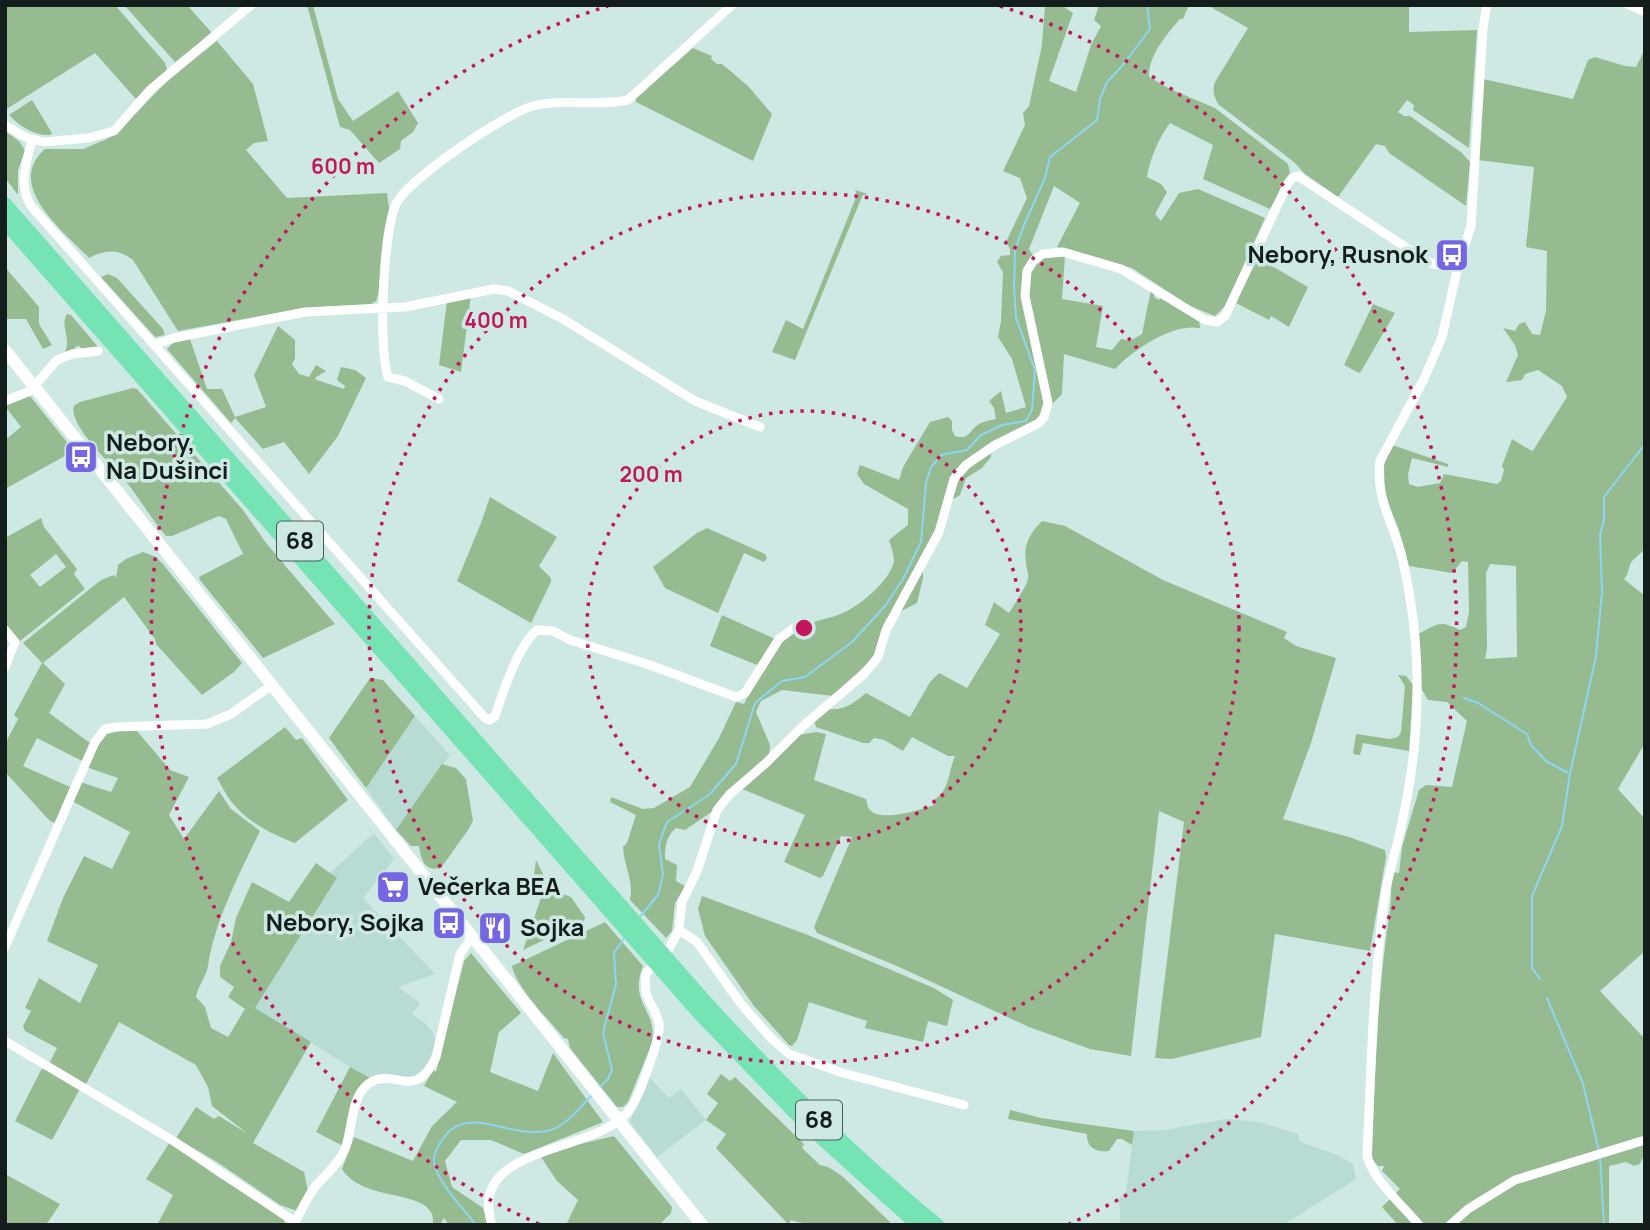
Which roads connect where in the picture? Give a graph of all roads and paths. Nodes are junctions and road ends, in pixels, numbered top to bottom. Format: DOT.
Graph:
graph roads {
  1 [pos="251,5"];
  2 [pos="732,5"];
  3 [pos="1487,5"];
  4 [pos="1629,5"];
  5 [pos="1645,12"];
  6 [pos="5,125"];
  7 [pos="32,140"];
  8 [pos="5,204"];
  9 [pos="5,222"];
  10 [pos="1458,266"];
  11 [pos="383,307"];
  12 [pos="153,345"];
  13 [pos="5,350"];
  14 [pos="98,351"];
  15 [pos="35,387"];
  16 [pos="439,399"];
  17 [pos="5,401"];
  18 [pos="760,427"];
  19 [pos="802,622"];
  20 [pos="5,630"];
  21 [pos="5,667"];
  22 [pos="272,685"];
  23 [pos="605,898"];
  24 [pos="679,930"];
  25 [pos="472,937"];
  26 [pos="5,947"];
  27 [pos="686,990"];
  28 [pos="5,1041"];
  29 [pos="964,1105"];
  30 [pos="618,1122"];
  31 [pos="1645,1140"];
  32 [pos="294,1223"];
  33 [pos="492,1225"];
  34 [pos="702,1225"];
  35 [pos="918,1225"];
  36 [pos="937,1225"];
  37 [pos="1419,1225"];
  38 [pos="1450,1225"];
  1 -- 7 [label="street"];
  2 -- 11 [label="street"];
  3 -- 10 [label="street"];
  4 -- 5 [label="street"];
  6 -- 7 [label="street"];
  7 -- 12 [label="street"];
  8 -- 23 [label="highway, 68"];
  9 -- 23 [label="highway, 68"];
  10 -- 24 [label="street"];
  10 -- 37 [label="street"];
  11 -- 12 [label="street"];
  11 -- 16 [label="street"];
  11 -- 18 [label="street"];
  12 -- 19 [label="street"];
  13 -- 15 [label="main road"];
  14 -- 15 [label="street"];
  15 -- 17 [label="street"];
  15 -- 22 [label="main road"];
  20 -- 21 [label="street"];
  22 -- 25 [label="main road"];
  22 -- 26 [label="street"];
  23 -- 27 [label="highway, 68"];
  24 -- 29 [label="street"];
  24 -- 30 [label="street"];
  25 -- 30 [label="main road"];
  25 -- 32 [label="street"];
  27 -- 35 [label="highway, 68"];
  27 -- 36 [label="highway, 68"];
  28 -- 32 [label="street"];
  30 -- 33 [label="street"];
  30 -- 34 [label="main road"];
  31 -- 38 [label="street"];
}
